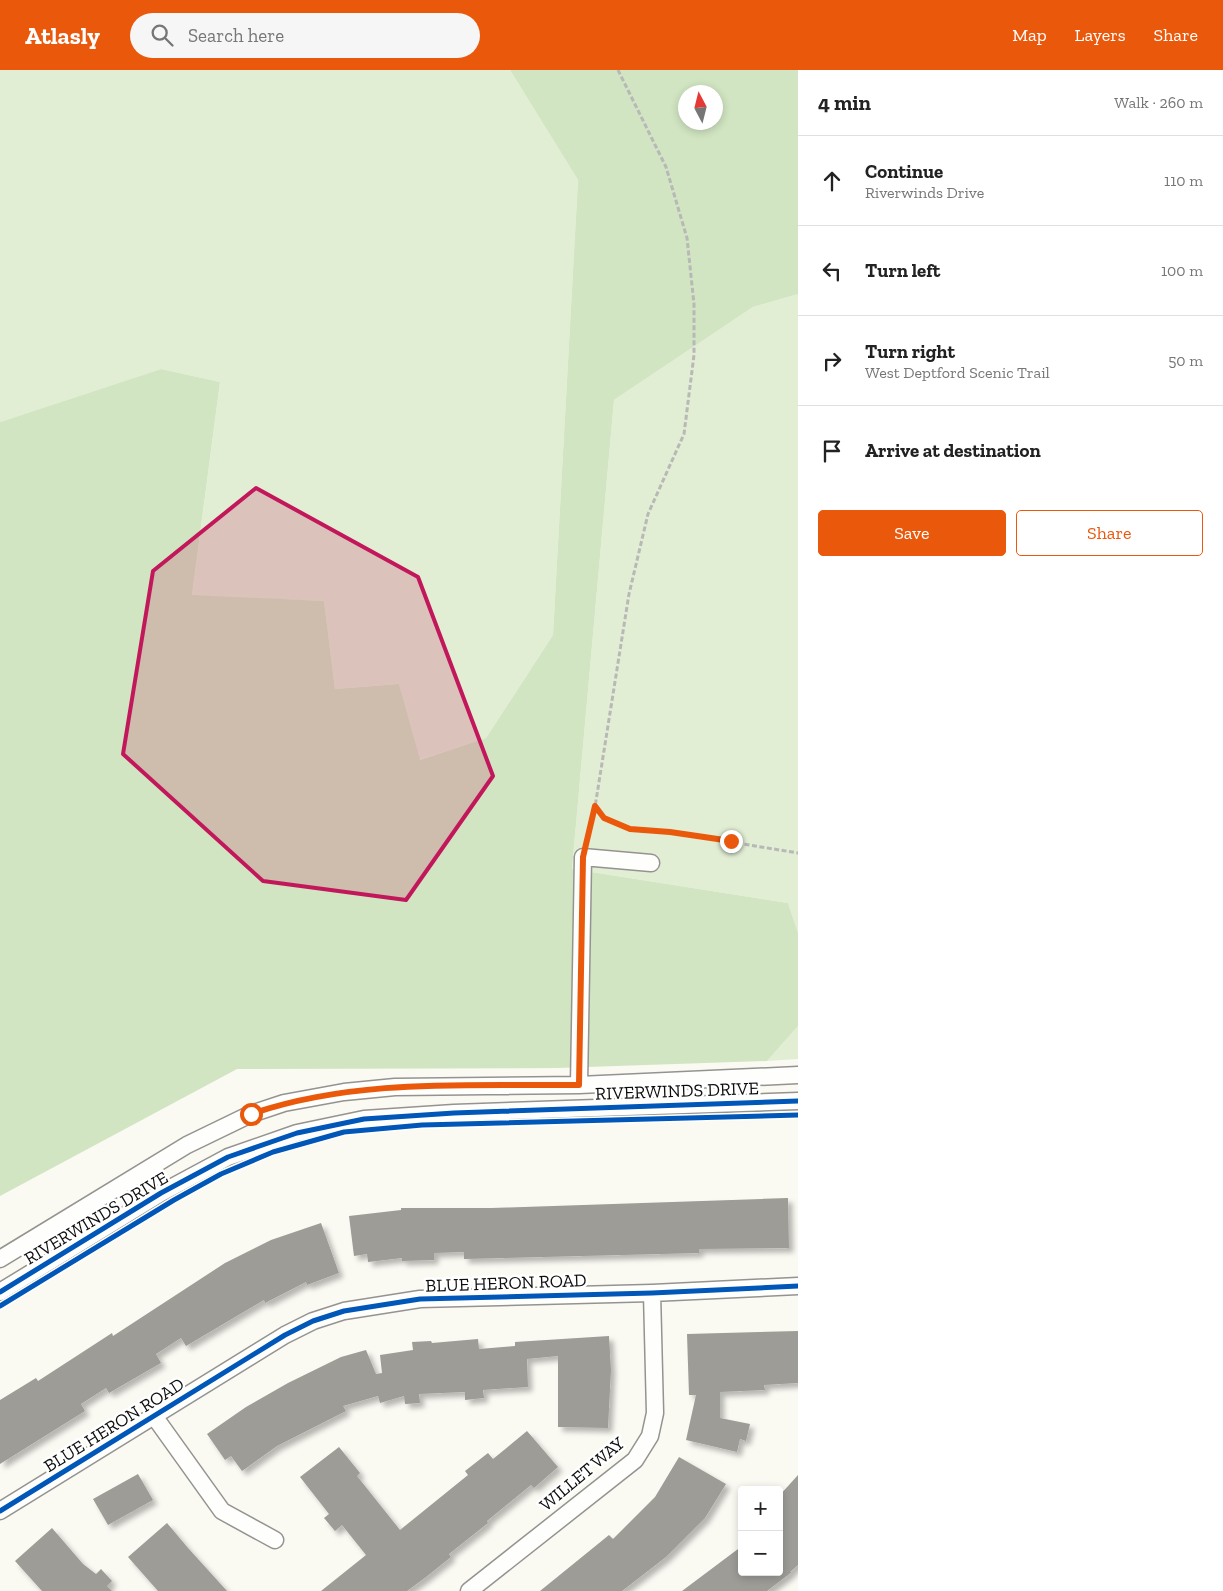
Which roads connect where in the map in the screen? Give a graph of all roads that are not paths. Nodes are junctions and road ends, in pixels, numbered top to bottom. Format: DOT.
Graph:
graph roads {
  1 [pos="651,863"];
  2 [pos="798,1075"];
  3 [pos="579,1085"];
  4 [pos="798,1101"];
  5 [pos="0,1259"];
  6 [pos="798,1286"];
  7 [pos="0,1292"];
  8 [pos="652,1293"];
  9 [pos="154,1416"];
  10 [pos="0,1512"];
  11 [pos="275,1540"];
  12 [pos="469,1591"];
  1 -- 3 [label="street"];
  2 -- 3 [label="street, RIVERWINDS DRIVE"];
  3 -- 5 [label="street, RIVERWINDS DRIVE"];
  4 -- 7 [label="street, RIVERWINDS DRIVE"];
  6 -- 8 [label="street, BLUE HERON ROAD"];
  8 -- 9 [label="street, BLUE HERON ROAD"];
  8 -- 12 [label="street, WILLET WAY"];
  9 -- 10 [label="street, BLUE HERON ROAD"];
  9 -- 11 [label="street"];
}
